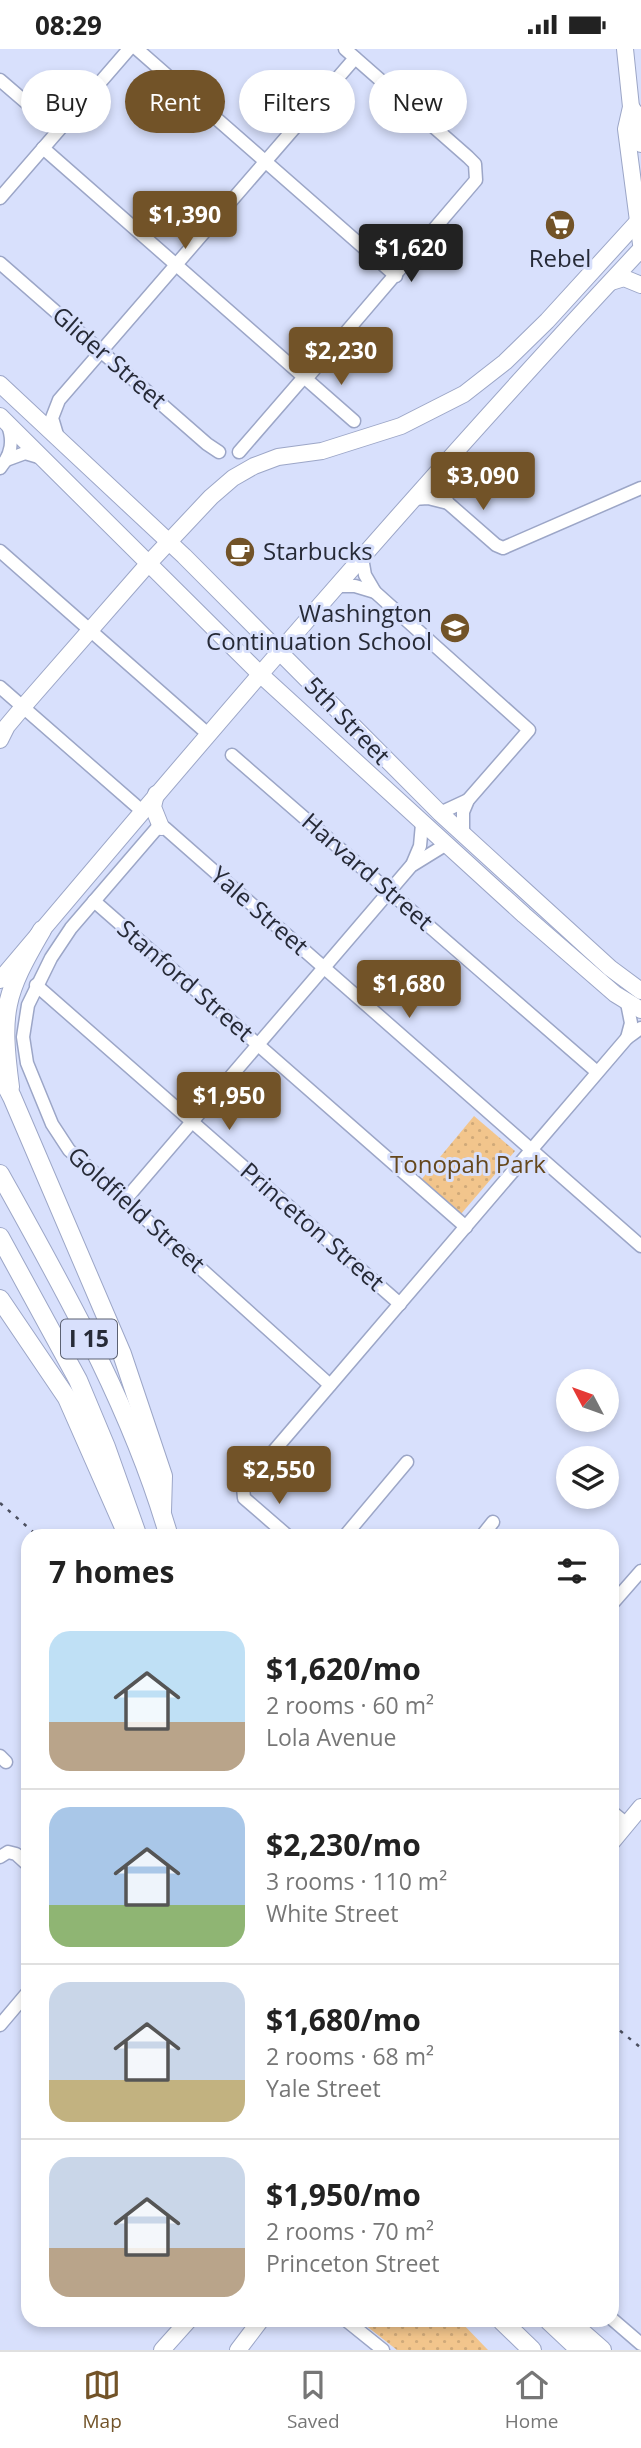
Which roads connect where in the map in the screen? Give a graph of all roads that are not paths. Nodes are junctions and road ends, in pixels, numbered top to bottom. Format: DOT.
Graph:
graph roads {
  1 [pos="129,49"];
  2 [pos="137,49"];
  3 [pos="625,49"];
  4 [pos="350,53"];
  5 [pos="111,70"];
  6 [pos="0,80"];
  7 [pos="21,98"];
  8 [pos="631,107"];
  9 [pos="56,133"];
  10 [pos="641,144"];
  11 [pos="43,148"];
  12 [pos="265,162"];
  13 [pos="0,198"];
  14 [pos="639,220"];
  15 [pos="641,246"];
  16 [pos="0,263"];
  17 [pos="177,265"];
  18 [pos="396,276"];
  19 [pos="609,283"];
  20 [pos="641,285"];
  21 [pos="102,352"];
  22 [pos="305,378"];
  23 [pos="0,384"];
  24 [pos="60,400"];
  25 [pos="22,404"];
  26 [pos="4,420"];
  27 [pos="354,421"];
  28 [pos="60,442"];
  29 [pos="219,452"];
  30 [pos="239,452"];
  31 [pos="43,458"];
  32 [pos="3,464"];
  33 [pos="438,471"];
  34 [pos="641,488"];
  35 [pos="413,499"];
  36 [pos="448,503"];
  37 [pos="169,542"];
  38 [pos="0,551"];
  39 [pos="362,558"];
  40 [pos="148,563"];
  41 [pos="338,586"];
  42 [pos="375,592"];
  43 [pos="90,630"];
  44 [pos="281,653"];
  45 [pos="261,675"];
  46 [pos="0,687"];
  47 [pos="23,707"];
  48 [pos="208,734"];
  49 [pos="0,740"];
  50 [pos="232,755"];
  51 [pos="156,794"];
  52 [pos="468,800"];
  53 [pos="142,811"];
  54 [pos="440,813"];
  55 [pos="422,824"];
  56 [pos="161,827"];
  57 [pos="463,833"];
  58 [pos="445,845"];
  59 [pos="411,866"];
  60 [pos="389,892"];
  61 [pos="94,901"];
  62 [pos="546,909"];
  63 [pos="524,915"];
  64 [pos="42,930"];
  65 [pos="325,968"];
  66 [pos="0,980"];
  67 [pos="36,985"];
  68 [pos="641,991"];
  69 [pos="634,1006"];
  70 [pos="641,1028"];
  71 [pos="626,1038"];
  72 [pos="258,1045"];
  73 [pos="597,1072"];
  74 [pos="0,1074"];
  75 [pos="12,1097"];
  76 [pos="192,1122"];
  77 [pos="531,1149"];
  78 [pos="0,1174"];
  79 [pos="124,1200"];
  80 [pos="466,1227"];
  81 [pos="0,1237"];
  82 [pos="641,1245"];
  83 [pos="0,1299"];
  84 [pos="400,1304"];
  85 [pos="330,1385"];
  86 [pos="407,1462"];
  87 [pos="162,1511"];
  88 [pos="493,1522"];
  89 [pos="124,1529"];
  90 [pos="135,1529"];
  91 [pos="167,1529"];
  92 [pos="280,1529"];
  93 [pos="351,1529"];
  94 [pos="487,1529"];
  95 [pos="641,1571"];
  96 [pos="619,1596"];
  97 [pos="641,1807"];
  98 [pos="634,1824"];
  99 [pos="619,1836"];
  100 [pos="619,1846"];
  101 [pos="4,1855"];
  102 [pos="21,1859"];
  103 [pos="21,2000"];
  104 [pos="0,2025"];
  105 [pos="619,2325"];
  106 [pos="183,2327"];
  107 [pos="256,2327"];
  108 [pos="354,2327"];
  109 [pos="508,2327"];
  110 [pos="555,2327"];
  111 [pos="576,2327"];
  112 [pos="641,2344"];
  113 [pos="162,2350"];
  114 [pos="239,2350"];
  115 [pos="383,2350"];
  116 [pos="532,2350"];
  117 [pos="580,2350"];
  118 [pos="602,2350"];
  1 -- 5 [label="street"];
  2 -- 12 [label="street"];
  3 -- 8 [label="main road"];
  4 -- 12 [label="street"];
  4 -- 18 [label="street"];
  6 -- 7 [label="street"];
  8 -- 10 [label="main road"];
  8 -- 14 [label="main road"];
  9 -- 11 [label="street"];
  11 -- 13 [label="street"];
  11 -- 17 [label="street"];
  12 -- 17 [label="street"];
  12 -- 18 [label="street"];
  14 -- 15 [label="main road"];
  14 -- 37 [label="main road"];
  15 -- 19 [label="main road"];
  16 -- 21 [label="street, Glider Street"];
  17 -- 21 [label="street"];
  17 -- 22 [label="street"];
  18 -- 22 [label="street"];
  19 -- 20 [label="main road"];
  19 -- 33 [label="main road"];
  21 -- 24 [label="street"];
  21 -- 29 [label="street, Glider Street"];
  22 -- 27 [label="street"];
  22 -- 30 [label="street"];
  23 -- 25 [label="main road, 5th Street"];
  24 -- 25 [label="street"];
  24 -- 28 [label="street"];
  25 -- 28 [label="main road, 5th Street"];
  26 -- 31 [label="main road, 5th Street"];
  26 -- 32 [label="street"];
  28 -- 37 [label="main road, 5th Street"];
  31 -- 32 [label="street"];
  31 -- 40 [label="main road, 5th Street"];
  33 -- 35 [label="main road"];
  33 -- 36 [label="street"];
  34 -- 36 [label="street"];
  35 -- 36 [label="street"];
  35 -- 39 [label="main road"];
  37 -- 40 [label="main road"];
  37 -- 44 [label="main road, 5th Street"];
  38 -- 43 [label="street"];
  39 -- 41 [label="main road"];
  39 -- 42 [label="street"];
  40 -- 43 [label="main road"];
  40 -- 45 [label="main road, 5th Street"];
  41 -- 42 [label="street"];
  41 -- 44 [label="main road"];
  42 -- 52 [label="street"];
  43 -- 47 [label="main road"];
  43 -- 48 [label="street"];
  44 -- 45 [label="main road"];
  44 -- 54 [label="main road, 5th Street"];
  45 -- 48 [label="main road"];
  45 -- 55 [label="main road, 5th Street"];
  46 -- 47 [label="street"];
  47 -- 49 [label="main road"];
  47 -- 53 [label="street"];
  48 -- 51 [label="main road"];
  50 -- 60 [label="street, Harvard Street"];
  51 -- 53 [label="main road"];
  51 -- 56 [label="main road"];
  52 -- 54 [label="street"];
  52 -- 57 [label="street"];
  53 -- 64 [label="main road"];
  54 -- 57 [label="main road, 5th Street"];
  55 -- 58 [label="main road, 5th Street"];
  55 -- 59 [label="street"];
  56 -- 61 [label="street, Goldfield Street"];
  56 -- 65 [label="street, Yale Street"];
  57 -- 62 [label="main road, 5th Street"];
  58 -- 59 [label="street"];
  58 -- 63 [label="main road, 5th Street"];
  59 -- 60 [label="street"];
  60 -- 65 [label="street"];
  60 -- 73 [label="street, Harvard Street"];
  61 -- 67 [label="street, Goldfield Street"];
  61 -- 72 [label="street, Stanford Street"];
  62 -- 63 [label="main road"];
  62 -- 68 [label="main road, 5th Street"];
  63 -- 69 [label="main road, 5th Street"];
  64 -- 66 [label="main road"];
  64 -- 75 [label="highway"];
  65 -- 72 [label="street"];
  65 -- 77 [label="street, Yale Street"];
  67 -- 76 [label="street, Princeton Street"];
  67 -- 79 [label="street, Goldfield Street"];
  69 -- 71 [label="street"];
  70 -- 71 [label="street"];
  71 -- 73 [label="street"];
  72 -- 76 [label="street"];
  72 -- 80 [label="street, Stanford Street"];
  73 -- 77 [label="street"];
  74 -- 75 [label="highway"];
  75 -- 87 [label="highway"];
  76 -- 79 [label="street"];
  76 -- 84 [label="street, Princeton Street"];
  77 -- 80 [label="street"];
  77 -- 82 [label="street, Yale Street"];
  78 -- 87 [label="highway, I 15"];
  79 -- 85 [label="street, Goldfield Street"];
  80 -- 84 [label="street"];
  81 -- 90 [label="highway, I 15"];
  83 -- 89 [label="highway"];
  84 -- 85 [label="street"];
  85 -- 92 [label="street"];
  86 -- 93 [label="street"];
  87 -- 91 [label="highway, I 15"];
  88 -- 94 [label="street"];
  95 -- 96 [label="street"];
  97 -- 98 [label="main road"];
  98 -- 99 [label="main road"];
  98 -- 100 [label="main road"];
  101 -- 102 [label="street"];
  103 -- 104 [label="street"];
  105 -- 112 [label="street"];
  106 -- 113 [label="main road"];
  107 -- 114 [label="main road"];
  108 -- 115 [label="street"];
  109 -- 116 [label="highway"];
  110 -- 117 [label="highway"];
  111 -- 118 [label="highway"];
}
